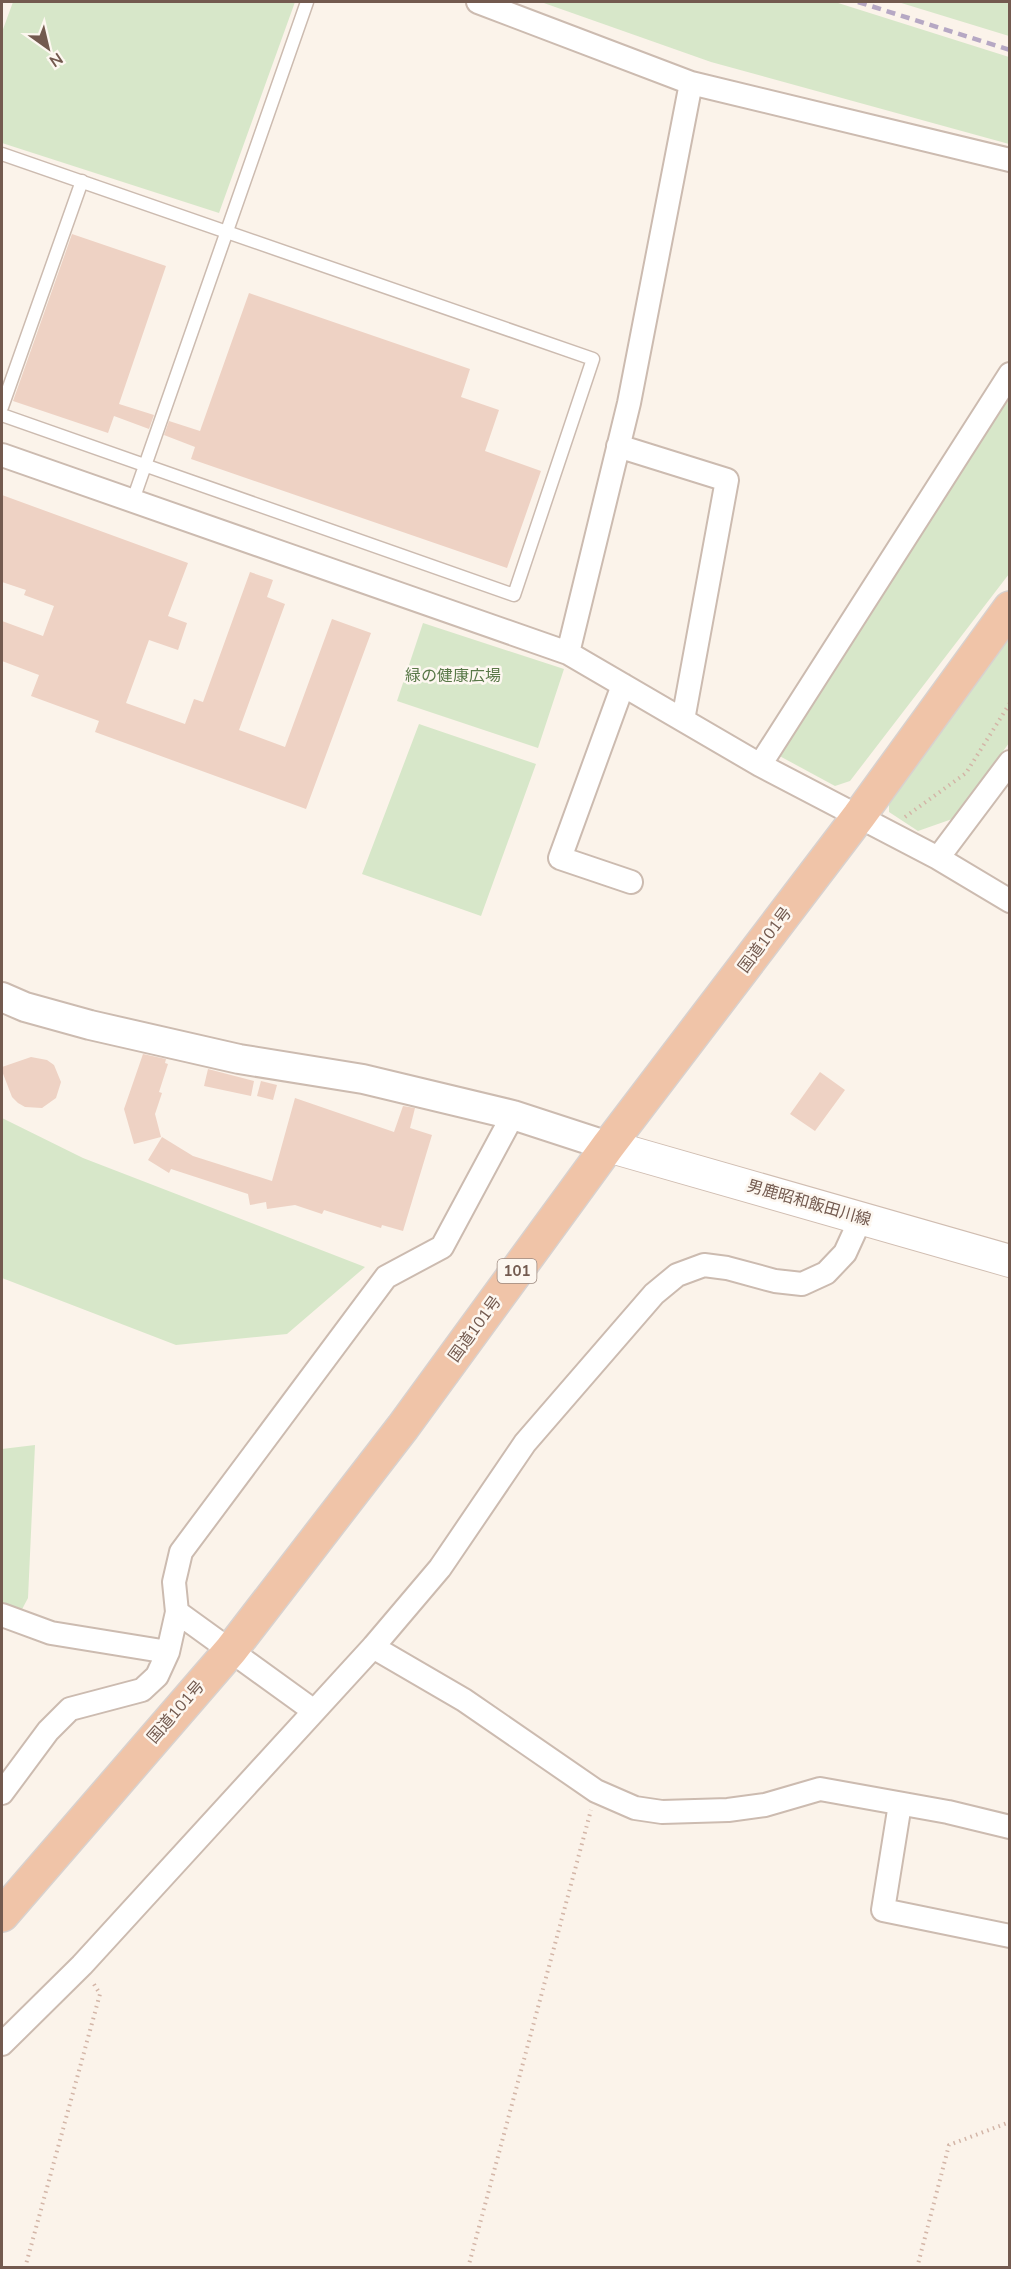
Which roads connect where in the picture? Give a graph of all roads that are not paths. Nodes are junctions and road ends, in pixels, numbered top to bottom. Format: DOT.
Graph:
graph roads {
  1 [pos="307,2"];
  2 [pos="478,2"];
  3 [pos="692,83"];
  4 [pos="2,154"];
  5 [pos="1010,160"];
  6 [pos="82,182"];
  7 [pos="226,232"];
  8 [pos="1010,374"];
  9 [pos="2,407"];
  10 [pos="2,415"];
  11 [pos="618,446"];
  12 [pos="2,455"];
  13 [pos="145,466"];
  14 [pos="133,500"];
  15 [pos="1010,608"];
  16 [pos="568,654"];
  17 [pos="623,685"];
  18 [pos="683,720"];
  19 [pos="1010,762"];
  20 [pos="760,765"];
  21 [pos="873,824"];
  22 [pos="938,858"];
  23 [pos="631,882"];
  24 [pos="1010,901"];
  25 [pos="2,998"];
  26 [pos="513,1115"];
  27 [pos="608,1146"];
  28 [pos="861,1218"];
  29 [pos="1010,1261"];
  30 [pos="177,1612"];
  31 [pos="2,1615"];
  32 [pos="373,1647"];
  33 [pos="231,1650"];
  34 [pos="168,1652"];
  35 [pos="314,1711"];
  36 [pos="2,1793"];
  37 [pos="900,1804"];
  38 [pos="1010,1827"];
  39 [pos="2,1915"];
  40 [pos="1010,1936"];
  41 [pos="2,2044"];
  1 -- 7 [label="lane"];
  2 -- 3 [label="street"];
  3 -- 5 [label="street"];
  3 -- 11 [label="street"];
  4 -- 6 [label="lane"];
  6 -- 7 [label="lane"];
  6 -- 9 [label="lane"];
  7 -- 13 [label="lane"];
  7 -- 13 [label="lane"];
  8 -- 20 [label="street"];
  10 -- 13 [label="lane"];
  11 -- 16 [label="street"];
  11 -- 18 [label="street"];
  12 -- 14 [label="street"];
  13 -- 14 [label="lane"];
  14 -- 16 [label="street"];
  15 -- 21 [label="highway, 国道101号 / 101"];
  16 -- 17 [label="street"];
  17 -- 18 [label="street"];
  17 -- 23 [label="street"];
  18 -- 20 [label="street"];
  19 -- 22 [label="street"];
  20 -- 21 [label="street"];
  21 -- 22 [label="street"];
  21 -- 27 [label="highway, 国道101号 / 101"];
  22 -- 24 [label="street"];
  25 -- 26 [label="street"];
  26 -- 27 [label="street"];
  26 -- 30 [label="street"];
  27 -- 28 [label="main road, 男鹿昭和飯田川線"];
  27 -- 33 [label="highway, 国道101号 / 101"];
  28 -- 29 [label="main road, 男鹿昭和飯田川線"];
  28 -- 32 [label="street"];
  30 -- 33 [label="street"];
  30 -- 34 [label="street"];
  31 -- 34 [label="street"];
  32 -- 35 [label="street"];
  32 -- 37 [label="street"];
  33 -- 35 [label="street"];
  33 -- 39 [label="highway, 国道101号 / 101"];
  34 -- 36 [label="street"];
  35 -- 41 [label="street"];
  37 -- 38 [label="street"];
  37 -- 40 [label="street"];
}
